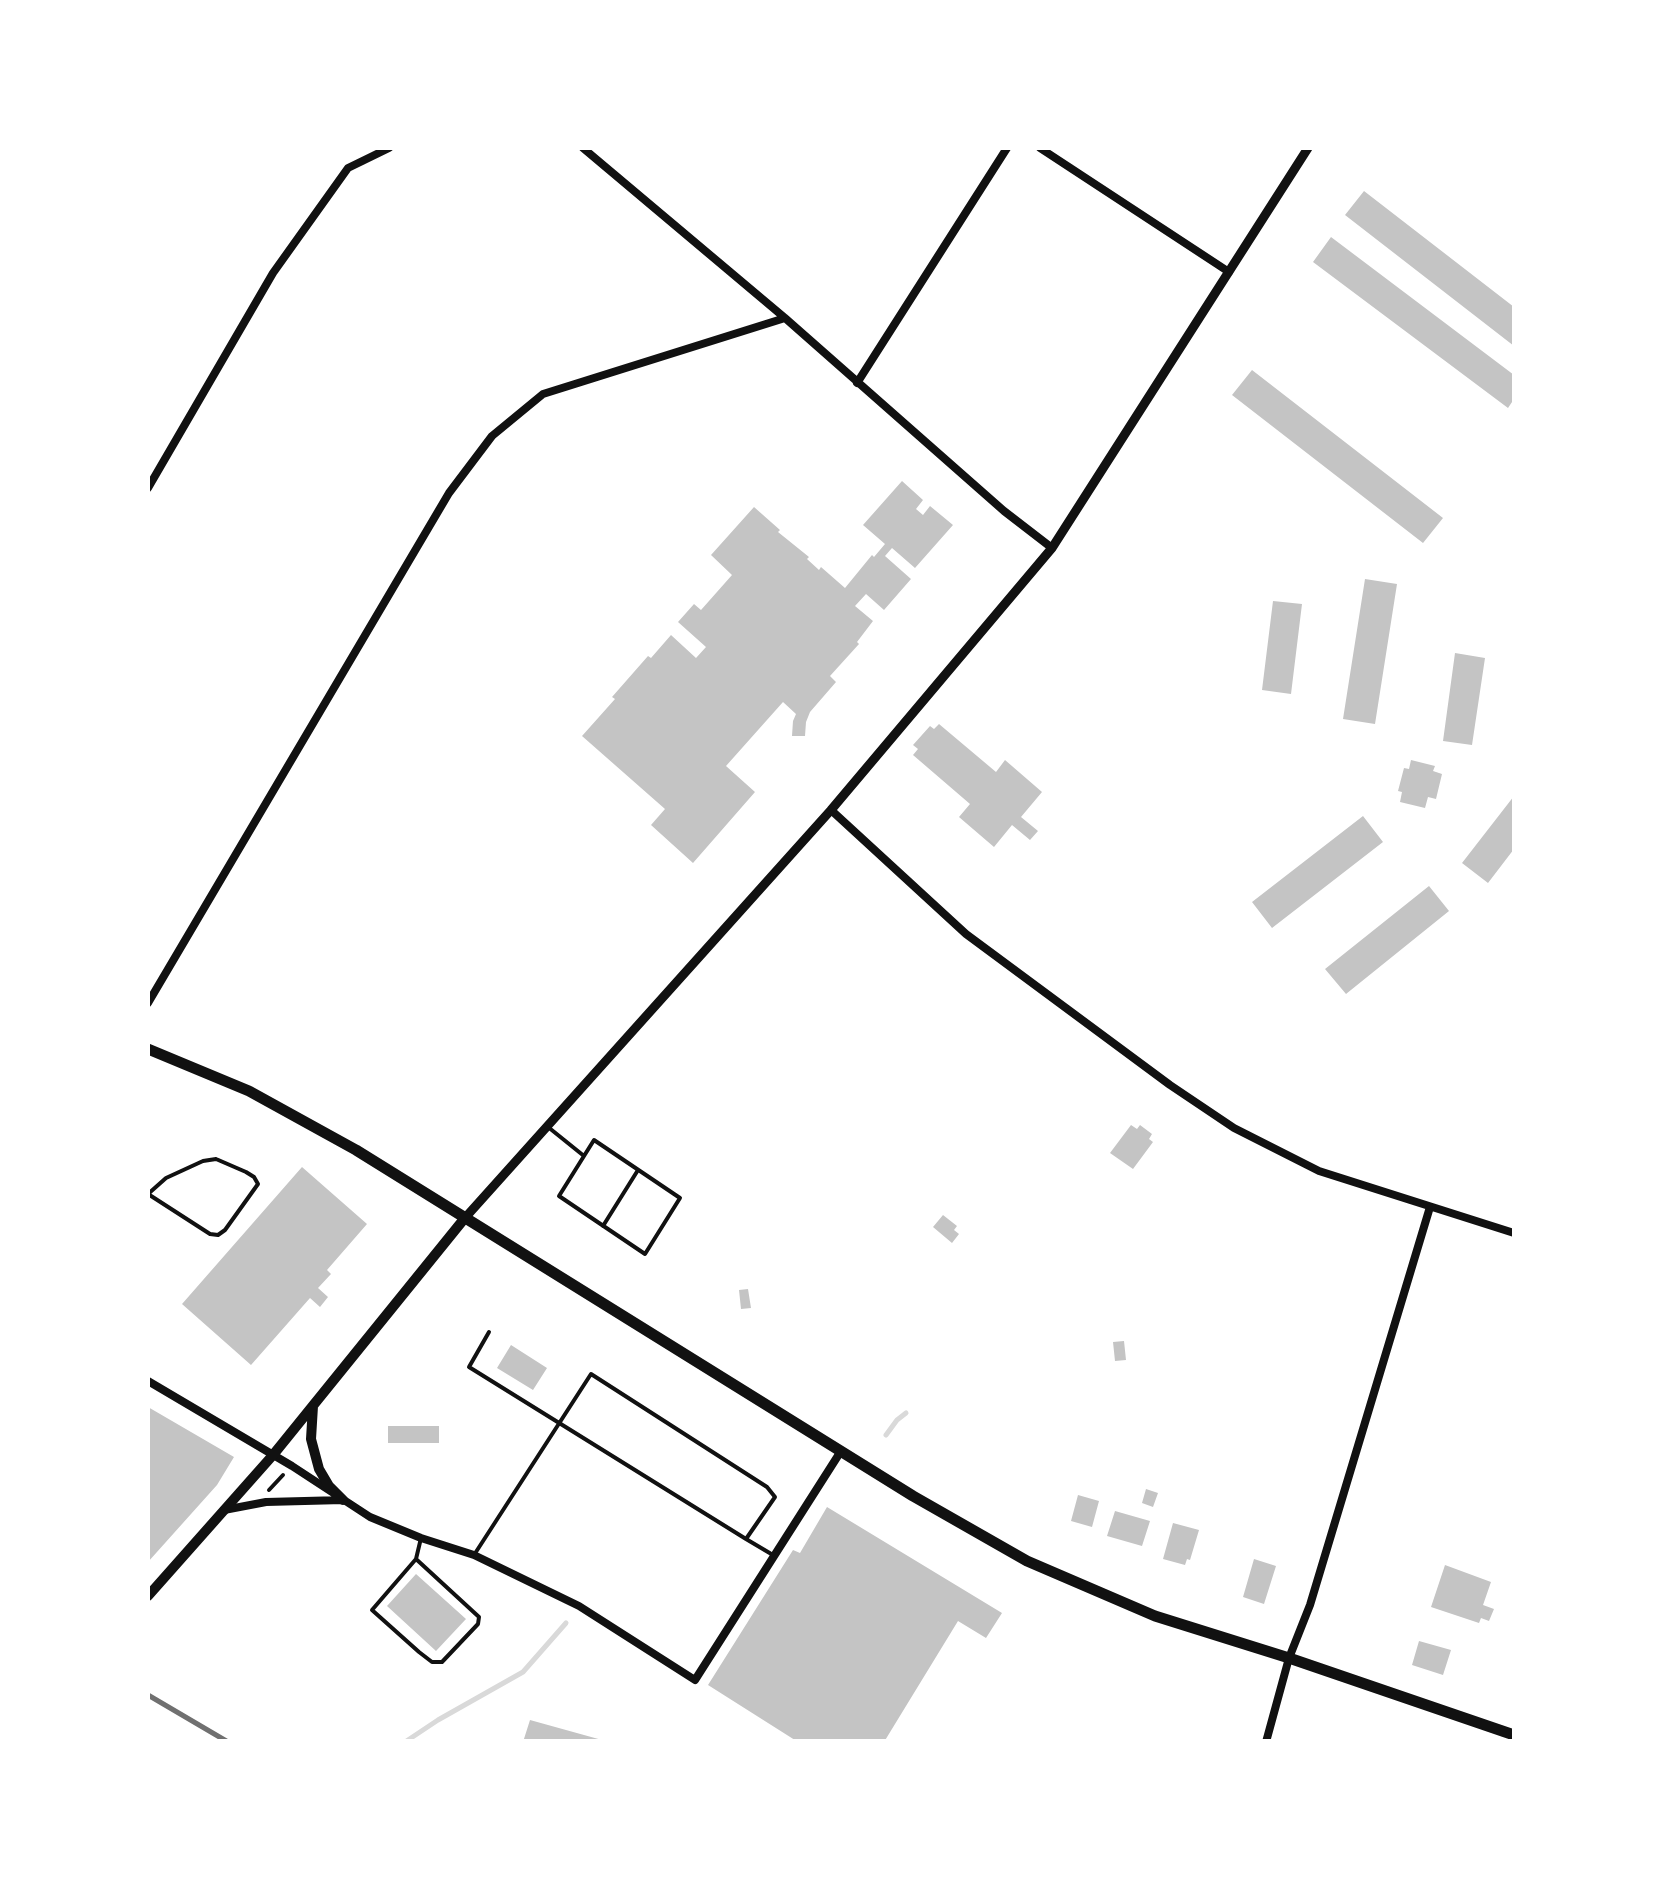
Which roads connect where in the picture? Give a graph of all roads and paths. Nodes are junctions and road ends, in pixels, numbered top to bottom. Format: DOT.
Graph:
graph roads {
  1 [pos="388,148"];
  2 [pos="583,148"];
  3 [pos="1007,148"];
  4 [pos="1040,148"];
  5 [pos="1308,148"];
  6 [pos="1229,272"];
  7 [pos="786,318"];
  8 [pos="857,382"];
  9 [pos="148,488"];
  10 [pos="1052,548"];
  11 [pos="831,810"];
  12 [pos="148,1003"];
  13 [pos="148,1049"];
  14 [pos="548,1127"];
  15 [pos="584,1156"];
  16 [pos="638,1170"];
  17 [pos="148,1194"];
  18 [pos="1430,1207"];
  19 [pos="464,1219"];
  20 [pos="603,1226"];
  21 [pos="1514,1233"];
  22 [pos="489,1332"];
  23 [pos="148,1381"];
  24 [pos="314,1404"];
  25 [pos="560,1423"];
  26 [pos="840,1452"];
  27 [pos="273,1455"];
  28 [pos="283,1475"];
  29 [pos="266,1494"];
  30 [pos="343,1500"];
  31 [pos="224,1510"];
  32 [pos="421,1538"];
  33 [pos="746,1539"];
  34 [pos="474,1555"];
  35 [pos="774,1556"];
  36 [pos="416,1559"];
  37 [pos="148,1596"];
  38 [pos="1289,1658"];
  39 [pos="1514,1735"];
  40 [pos="1266,1742"];
  1 -- 9 [label="street"];
  2 -- 7 [label="street"];
  3 -- 8 [label="street"];
  4 -- 6 [label="street"];
  5 -- 6 [label="street"];
  6 -- 10 [label="street"];
  7 -- 8 [label="street"];
  7 -- 12 [label="street"];
  8 -- 10 [label="street"];
  10 -- 11 [label="street"];
  11 -- 14 [label="street"];
  11 -- 18 [label="street"];
  13 -- 19 [label="main road"];
  14 -- 15 [label="lane"];
  14 -- 19 [label="street"];
  15 -- 16 [label="lane"];
  15 -- 20 [label="lane"];
  16 -- 20 [label="lane"];
  16 -- 20 [label="lane"];
  17 -- 17 [label="lane"];
  18 -- 21 [label="street"];
  18 -- 38 [label="street"];
  19 -- 24 [label="main road"];
  19 -- 26 [label="main road"];
  22 -- 25 [label="lane"];
  23 -- 27 [label="street"];
  24 -- 27 [label="main road"];
  24 -- 30 [label="main road"];
  25 -- 33 [label="lane"];
  25 -- 33 [label="lane"];
  25 -- 34 [label="lane"];
  26 -- 35 [label="street"];
  26 -- 38 [label="main road"];
  27 -- 30 [label="street"];
  27 -- 31 [label="main road"];
  28 -- 29 [label="path"];
  30 -- 31 [label="street"];
  30 -- 32 [label="street"];
  31 -- 37 [label="main road"];
  32 -- 34 [label="street"];
  32 -- 36 [label="lane"];
  33 -- 35 [label="lane"];
  34 -- 35 [label="street"];
  36 -- 36 [label="lane"];
  38 -- 39 [label="main road"];
  38 -- 40 [label="street"];
}
